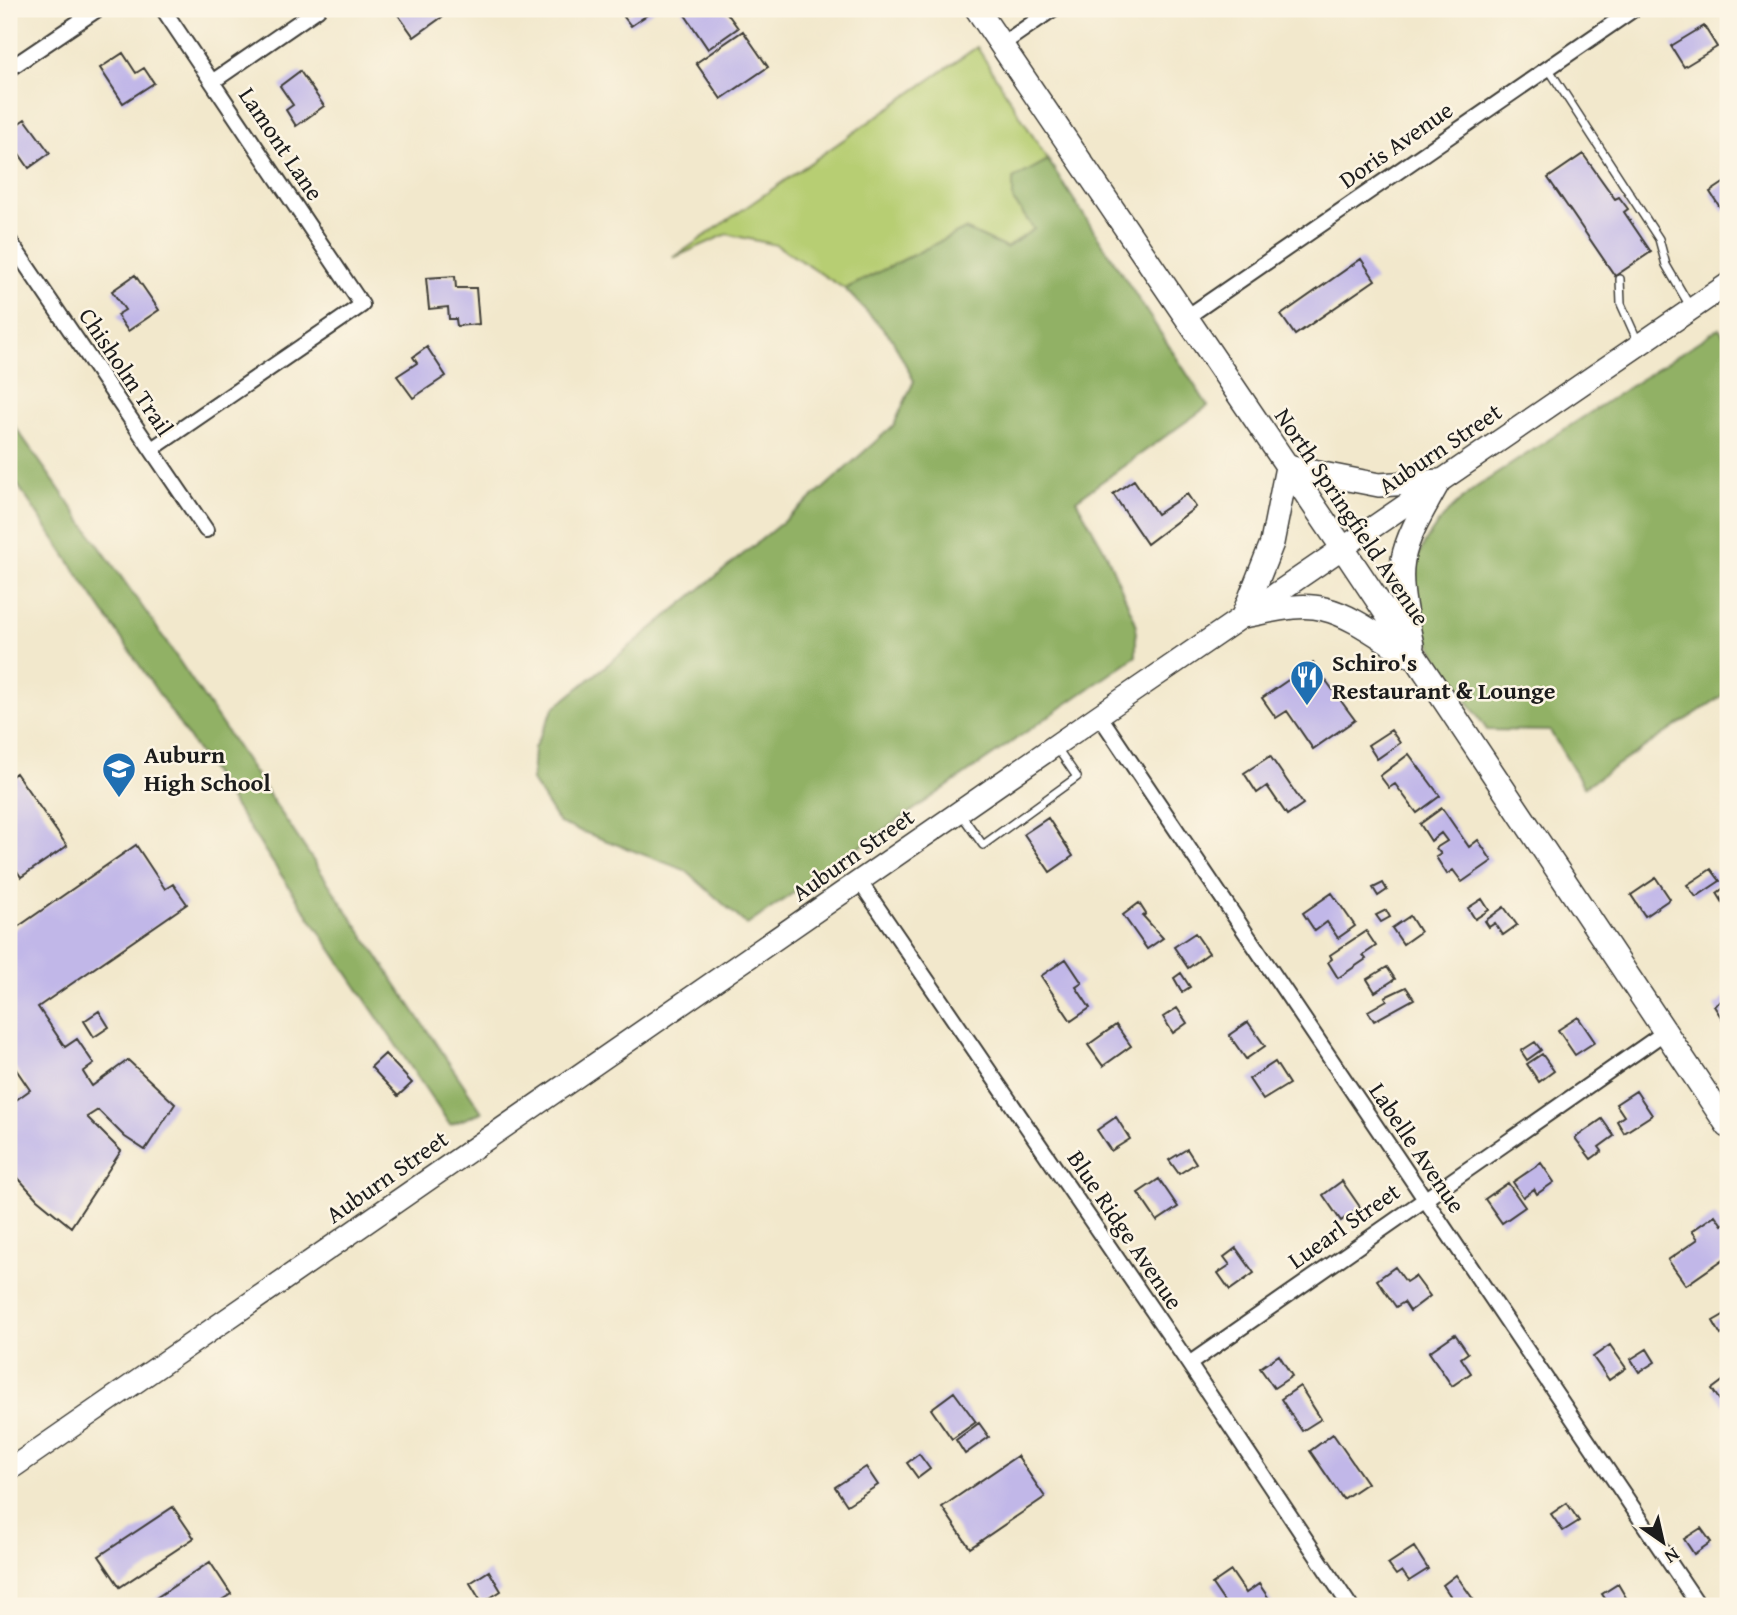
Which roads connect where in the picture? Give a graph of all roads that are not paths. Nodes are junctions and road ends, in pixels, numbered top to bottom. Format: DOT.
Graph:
graph roads {
  1 [pos="98,9"];
  2 [pos="163,9"];
  3 [pos="318,9"];
  4 [pos="977,9"];
  5 [pos="1053,9"];
  6 [pos="1634,9"];
  7 [pos="1001,45"];
  8 [pos="1548,68"];
  9 [pos="9,69"];
  10 [pos="212,82"];
  11 [pos="9,240"];
  12 [pos="1620,279"];
  13 [pos="1728,284"];
  14 [pos="1691,309"];
  15 [pos="1184,319"];
  16 [pos="1640,344"];
  17 [pos="152,449"];
  18 [pos="1287,467"];
  19 [pos="1439,481"];
  20 [pos="206,530"];
  21 [pos="1342,547"];
  22 [pos="1243,615"];
  23 [pos="1415,658"];
  24 [pos="1099,715"];
  25 [pos="1055,746"];
  26 [pos="959,812"];
  27 [pos="860,882"];
  28 [pos="1665,1032"];
  29 [pos="1728,1126"];
  30 [pos="1423,1198"];
  31 [pos="1189,1364"];
  32 [pos="9,1471"];
  33 [pos="1350,1606"];
  34 [pos="1699,1606"];
  1 -- 9 [label="street"];
  2 -- 10 [label="street, Lamont Lane"];
  3 -- 10 [label="street"];
  4 -- 7 [label="main road, North Springfield Avenue"];
  5 -- 7 [label="street"];
  6 -- 8 [label="street, Doris Avenue"];
  7 -- 15 [label="main road, North Springfield Avenue"];
  8 -- 14 [label="lane"];
  8 -- 15 [label="street, Doris Avenue"];
  10 -- 17 [label="street, Lamont Lane"];
  11 -- 17 [label="street, Chisholm Trail"];
  12 -- 16 [label="lane"];
  13 -- 14 [label="main road, Auburn Street"];
  14 -- 16 [label="main road, Auburn Street"];
  15 -- 18 [label="main road, North Springfield Avenue"];
  16 -- 19 [label="main road, Auburn Street"];
  17 -- 20 [label="street, Chisholm Trail"];
  18 -- 19 [label="main road"];
  18 -- 21 [label="main road, North Springfield Avenue"];
  18 -- 22 [label="main road"];
  19 -- 21 [label="main road, Auburn Street"];
  19 -- 23 [label="main road"];
  21 -- 22 [label="main road, Auburn Street"];
  21 -- 23 [label="main road, North Springfield Avenue"];
  22 -- 23 [label="main road"];
  22 -- 24 [label="main road, Auburn Street"];
  23 -- 28 [label="main road, North Springfield Avenue"];
  24 -- 25 [label="main road, Auburn Street"];
  24 -- 30 [label="street, Labelle Avenue"];
  25 -- 26 [label="main road, Auburn Street"];
  25 -- 26 [label="lane"];
  26 -- 27 [label="main road, Auburn Street"];
  27 -- 31 [label="street, Blue Ridge Avenue"];
  27 -- 32 [label="main road, Auburn Street"];
  28 -- 29 [label="main road, North Springfield Avenue"];
  28 -- 30 [label="street, Luearl Street"];
  30 -- 31 [label="street, Luearl Street"];
  30 -- 34 [label="street, Labelle Avenue"];
  31 -- 33 [label="street, Blue Ridge Avenue"];
}
